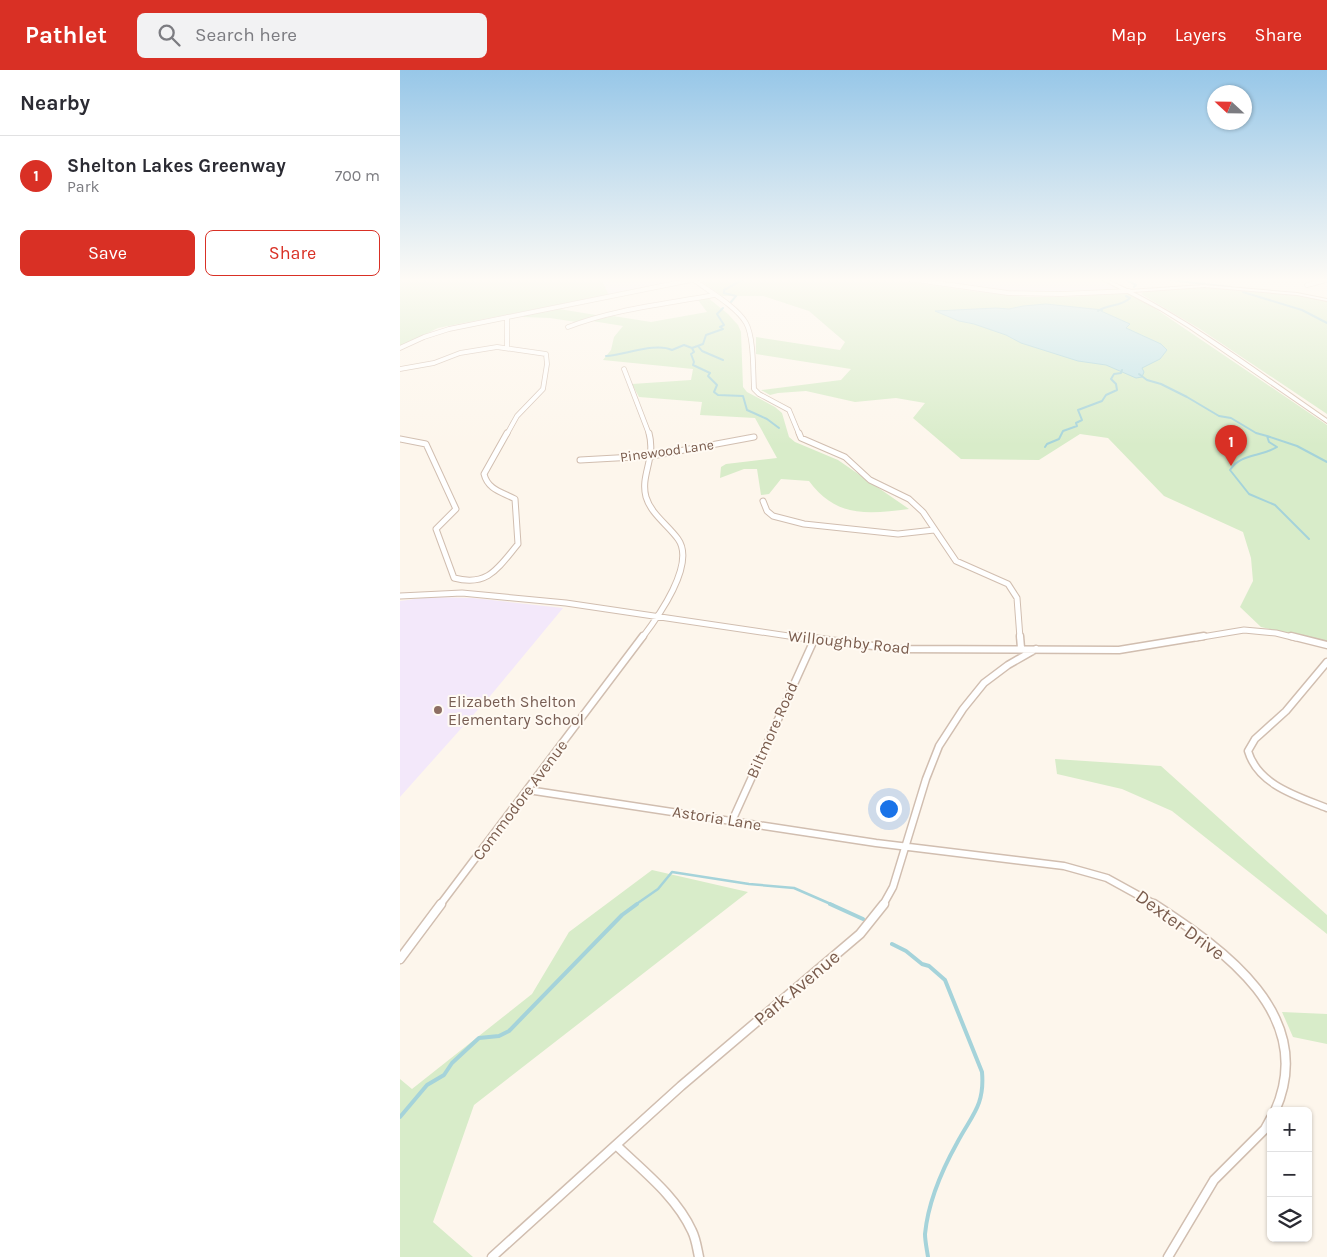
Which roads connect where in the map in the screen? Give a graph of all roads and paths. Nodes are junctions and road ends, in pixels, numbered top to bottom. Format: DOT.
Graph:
graph roads {
  1 [pos="431,334"];
  2 [pos="507,334"];
  3 [pos="749,334"];
  4 [pos="1202,334"];
  5 [pos="507,346"];
  6 [pos="400,348"];
  7 [pos="400,369"];
  8 [pos="624,369"];
  9 [pos="1327,421"];
  10 [pos="754,437"];
  11 [pos="400,439"];
  12 [pos="652,456"];
  13 [pos="580,460"];
  14 [pos="763,501"];
  15 [pos="934,530"];
  16 [pos="400,596"];
  17 [pos="658,616"];
  18 [pos="814,640"];
  19 [pos="1326,646"];
  20 [pos="1014,648"];
  21 [pos="1021,648"];
  22 [pos="1036,649"];
  23 [pos="1016,660"];
  24 [pos="1327,662"];
  25 [pos="528,790"];
  26 [pos="1327,808"];
  27 [pos="732,820"];
  28 [pos="906,847"];
  29 [pos="400,959"];
  30 [pos="1277,1107"];
  31 [pos="1267,1124"];
  32 [pos="616,1145"];
  33 [pos="492,1257"];
  34 [pos="699,1257"];
  35 [pos="1168,1257"];
  1 -- 6 [label="street"];
  2 -- 5 [label="street"];
  3 -- 15 [label="street"];
  4 -- 9 [label="main road"];
  5 -- 7 [label="street"];
  5 -- 11 [label="street"];
  8 -- 12 [label="street"];
  10 -- 12 [label="street, Pinewood Lane"];
  12 -- 13 [label="street, Pinewood Lane"];
  12 -- 17 [label="street, Commodore Avenue"];
  14 -- 15 [label="street"];
  15 -- 21 [label="street"];
  16 -- 17 [label="street, Willoughby Road"];
  17 -- 18 [label="street, Willoughby Road"];
  17 -- 25 [label="street, Commodore Avenue"];
  18 -- 20 [label="street, Willoughby Road"];
  18 -- 27 [label="street, Biltmore Road"];
  19 -- 22 [label="street, Willoughby Road"];
  20 -- 21 [label="street, Willoughby Road"];
  20 -- 23 [label="street"];
  21 -- 22 [label="street, Willoughby Road"];
  22 -- 23 [label="street, Park Avenue"];
  23 -- 28 [label="street, Park Avenue"];
  24 -- 26 [label="street"];
  25 -- 27 [label="street, Astoria Lane"];
  25 -- 29 [label="street, Commodore Avenue"];
  27 -- 28 [label="street, Astoria Lane"];
  28 -- 30 [label="street, Dexter Drive"];
  28 -- 32 [label="street, Park Avenue"];
  31 -- 35 [label="street"];
  32 -- 33 [label="street, Park Avenue"];
  32 -- 34 [label="street"];
}
